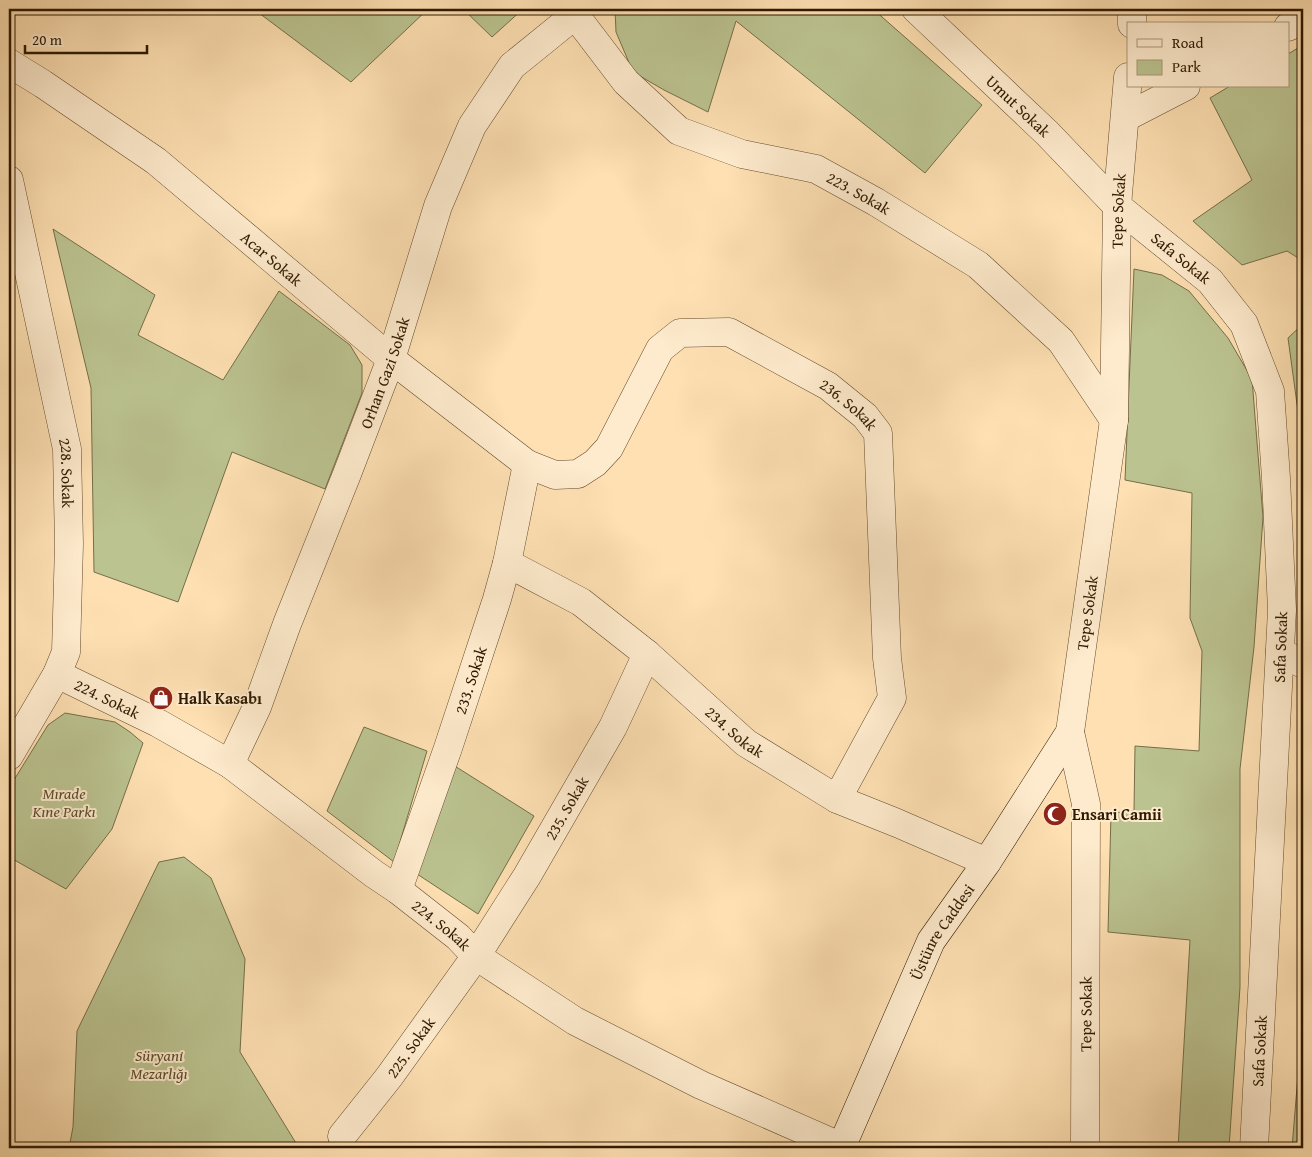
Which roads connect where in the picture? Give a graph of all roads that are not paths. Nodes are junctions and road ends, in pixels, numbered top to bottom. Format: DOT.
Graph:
graph roads {
  1 [pos="916,9"];
  2 [pos="1132,9"];
  3 [pos="577,12"];
  4 [pos="1303,18"];
  5 [pos="1132,22"];
  6 [pos="1290,26"];
  7 [pos="9,63"];
  8 [pos="1127,88"];
  9 [pos="1182,88"];
  10 [pos="1126,117"];
  11 [pos="9,180"];
  12 [pos="1117,206"];
  13 [pos="391,359"];
  14 [pos="1114,420"];
  15 [pos="527,464"];
  16 [pos="507,563"];
  17 [pos="646,654"];
  18 [pos="1291,658"];
  19 [pos="57,674"];
  20 [pos="1070,732"];
  21 [pos="9,756"];
  22 [pos="230,764"];
  23 [pos="837,798"];
  24 [pos="987,862"];
  25 [pos="398,890"];
  26 [pos="476,956"];
  27 [pos="342,1136"];
  28 [pos="842,1148"];
  29 [pos="1084,1148"];
  30 [pos="1254,1148"];
  1 -- 12 [label="street, Umut Sokak"];
  2 -- 5 [label="street"];
  3 -- 13 [label="street, Orhan Gazi Sokak"];
  3 -- 14 [label="street, 223. Sokak"];
  4 -- 6 [label="street"];
  7 -- 13 [label="street, Acar Sokak"];
  8 -- 10 [label="street, Tepe Sokak"];
  9 -- 10 [label="street"];
  10 -- 12 [label="street, Tepe Sokak"];
  11 -- 19 [label="street, 228. Sokak"];
  12 -- 14 [label="street, Tepe Sokak"];
  12 -- 18 [label="street, Safa Sokak"];
  13 -- 15 [label="street, Acar Sokak"];
  13 -- 22 [label="street, Orhan Gazi Sokak"];
  14 -- 20 [label="street, Tepe Sokak"];
  15 -- 16 [label="street, 233. Sokak"];
  15 -- 23 [label="street, 236. Sokak"];
  16 -- 17 [label="street, 234. Sokak"];
  16 -- 25 [label="street, 233. Sokak"];
  17 -- 23 [label="street, 234. Sokak"];
  17 -- 26 [label="street, 235. Sokak"];
  18 -- 30 [label="street, Safa Sokak"];
  19 -- 21 [label="street, 228. Sokak"];
  19 -- 22 [label="street, 224. Sokak"];
  20 -- 24 [label="street, Üstünre Caddesi"];
  20 -- 29 [label="street, Tepe Sokak"];
  22 -- 25 [label="street, 224. Sokak"];
  23 -- 24 [label="street, 234. Sokak"];
  24 -- 28 [label="street, Üstünre Caddesi"];
  25 -- 26 [label="street, 224. Sokak"];
  26 -- 27 [label="street, 225. Sokak"];
  26 -- 28 [label="street, 224. Sokak"];
}
